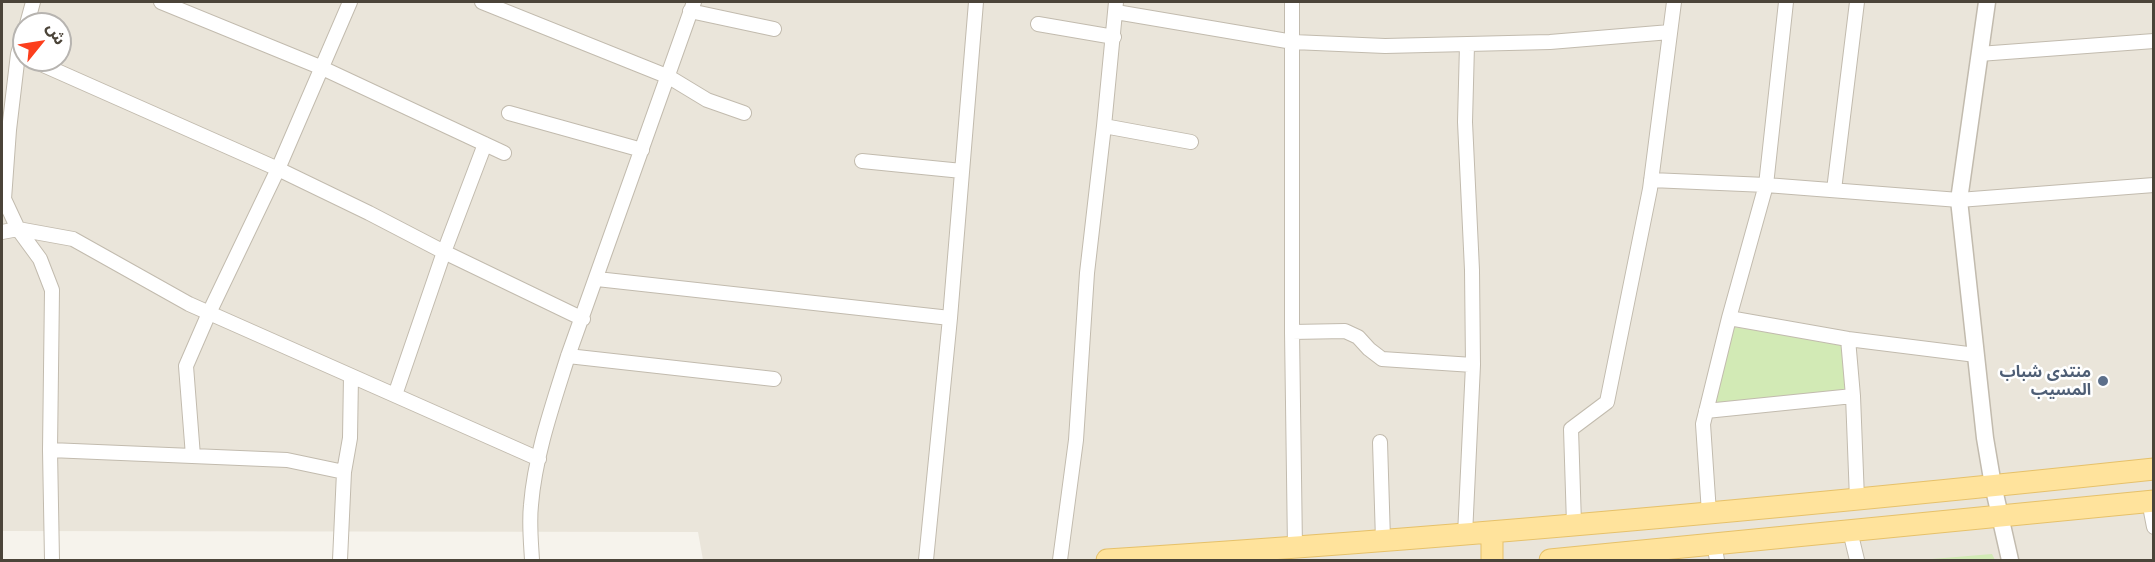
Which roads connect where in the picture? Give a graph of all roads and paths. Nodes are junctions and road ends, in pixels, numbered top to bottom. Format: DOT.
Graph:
graph roads {
  1 [pos="160,2"];
  2 [pos="350,2"];
  3 [pos="482,2"];
  4 [pos="976,2"];
  5 [pos="1292,2"];
  6 [pos="1674,2"];
  7 [pos="1786,2"];
  8 [pos="1857,2"];
  9 [pos="1987,2"];
  10 [pos="692,6"];
  11 [pos="1116,7"];
  12 [pos="1038,24"];
  13 [pos="774,29"];
  14 [pos="1670,32"];
  15 [pos="1114,37"];
  16 [pos="2154,41"];
  17 [pos="1293,42"];
  18 [pos="1467,45"];
  19 [pos="1979,54"];
  20 [pos="320,67"];
  21 [pos="18,72"];
  22 [pos="59,72"];
  23 [pos="669,77"];
  24 [pos="509,113"];
  25 [pos="744,113"];
  26 [pos="1104,126"];
  27 [pos="1191,142"];
  28 [pos="485,144"];
  29 [pos="642,150"];
  30 [pos="504,153"];
  31 [pos="862,161"];
  32 [pos="278,169"];
  33 [pos="963,171"];
  34 [pos="1651,180"];
  35 [pos="1766,185"];
  36 [pos="2154,185"];
  37 [pos="1834,190"];
  38 [pos="1959,200"];
  39 [pos="18,229"];
  40 [pos="2,232"];
  41 [pos="444,252"];
  42 [pos="597,279"];
  43 [pos="209,313"];
  44 [pos="950,318"];
  45 [pos="1729,318"];
  46 [pos="583,319"];
  47 [pos="1292,332"];
  48 [pos="1848,339"];
  49 [pos="1976,355"];
  50 [pos="568,356"];
  51 [pos="1473,365"];
  52 [pos="351,376"];
  53 [pos="774,379"];
  54 [pos="395,395"];
  55 [pos="1853,396"];
  56 [pos="1706,411"];
  57 [pos="1380,442"];
  58 [pos="50,450"];
  59 [pos="193,456"];
  60 [pos="539,459"];
  61 [pos="2151,470"];
  62 [pos="344,472"];
  63 [pos="1993,485"];
  64 [pos="1857,499"];
  65 [pos="2151,501"];
  66 [pos="1709,513"];
  67 [pos="2000,516"];
  68 [pos="1574,524"];
  69 [pos="2154,527"];
  70 [pos="1850,531"];
  71 [pos="1492,532"];
  72 [pos="1465,534"];
  73 [pos="1383,540"];
  74 [pos="1295,548"];
  75 [pos="1716,552"];
  76 [pos="52,561"];
  77 [pos="340,561"];
  78 [pos="532,561"];
  79 [pos="926,561"];
  80 [pos="1060,561"];
  81 [pos="1107,561"];
  82 [pos="1492,561"];
  83 [pos="1550,561"];
  84 [pos="1857,561"];
  85 [pos="2010,561"];
  1 -- 20 [label="street"];
  2 -- 20 [label="street"];
  3 -- 23 [label="street"];
  4 -- 33 [label="street"];
  5 -- 17 [label="street"];
  6 -- 14 [label="street"];
  7 -- 35 [label="street"];
  8 -- 37 [label="street"];
  9 -- 19 [label="street"];
  10 -- 13 [label="street"];
  10 -- 23 [label="street"];
  11 -- 15 [label="street"];
  11 -- 17 [label="street"];
  12 -- 15 [label="street"];
  14 -- 18 [label="street"];
  14 -- 34 [label="street"];
  15 -- 26 [label="street"];
  16 -- 19 [label="street"];
  17 -- 18 [label="street"];
  17 -- 47 [label="street"];
  18 -- 51 [label="street"];
  19 -- 38 [label="street"];
  20 -- 28 [label="street"];
  20 -- 32 [label="street"];
  21 -- 39 [label="street"];
  22 -- 32 [label="street"];
  23 -- 25 [label="street"];
  23 -- 29 [label="street"];
  24 -- 29 [label="street"];
  26 -- 27 [label="street"];
  26 -- 80 [label="street"];
  28 -- 30 [label="street"];
  28 -- 41 [label="street"];
  29 -- 42 [label="street"];
  31 -- 33 [label="street"];
  32 -- 41 [label="street"];
  32 -- 43 [label="street"];
  33 -- 44 [label="street"];
  34 -- 35 [label="street"];
  34 -- 68 [label="street"];
  35 -- 37 [label="street"];
  35 -- 45 [label="street"];
  36 -- 38 [label="street"];
  37 -- 38 [label="street"];
  38 -- 49 [label="street"];
  39 -- 40 [label="street"];
  39 -- 43 [label="street"];
  39 -- 58 [label="street"];
  41 -- 46 [label="street"];
  41 -- 54 [label="street"];
  42 -- 44 [label="street"];
  42 -- 46 [label="street"];
  43 -- 52 [label="street"];
  43 -- 59 [label="street"];
  44 -- 79 [label="street"];
  45 -- 48 [label="street"];
  45 -- 56 [label="street"];
  46 -- 50 [label="street"];
  47 -- 51 [label="street"];
  47 -- 74 [label="street"];
  48 -- 49 [label="street"];
  48 -- 55 [label="street"];
  49 -- 63 [label="street"];
  50 -- 53 [label="street"];
  50 -- 60 [label="street"];
  51 -- 72 [label="street"];
  52 -- 54 [label="street"];
  52 -- 62 [label="street"];
  54 -- 60 [label="street"];
  55 -- 56 [label="street"];
  55 -- 64 [label="street"];
  56 -- 66 [label="street"];
  57 -- 73 [label="street"];
  58 -- 59 [label="street"];
  58 -- 76 [label="street"];
  59 -- 62 [label="street"];
  60 -- 78 [label="street"];
  61 -- 63 [label="main road"];
  61 -- 65 [label="main road"];
  62 -- 77 [label="street"];
  63 -- 64 [label="main road"];
  63 -- 67 [label="street"];
  64 -- 66 [label="main road"];
  65 -- 67 [label="main road"];
  65 -- 69 [label="street"];
  66 -- 68 [label="main road"];
  66 -- 75 [label="main road"];
  67 -- 70 [label="main road"];
  67 -- 85 [label="street"];
  68 -- 71 [label="main road"];
  70 -- 75 [label="main road"];
  70 -- 84 [label="street"];
  71 -- 72 [label="main road"];
  71 -- 82 [label="main road"];
  72 -- 73 [label="main road"];
  73 -- 74 [label="main road"];
  74 -- 81 [label="main road"];
  75 -- 83 [label="main road"];
}
